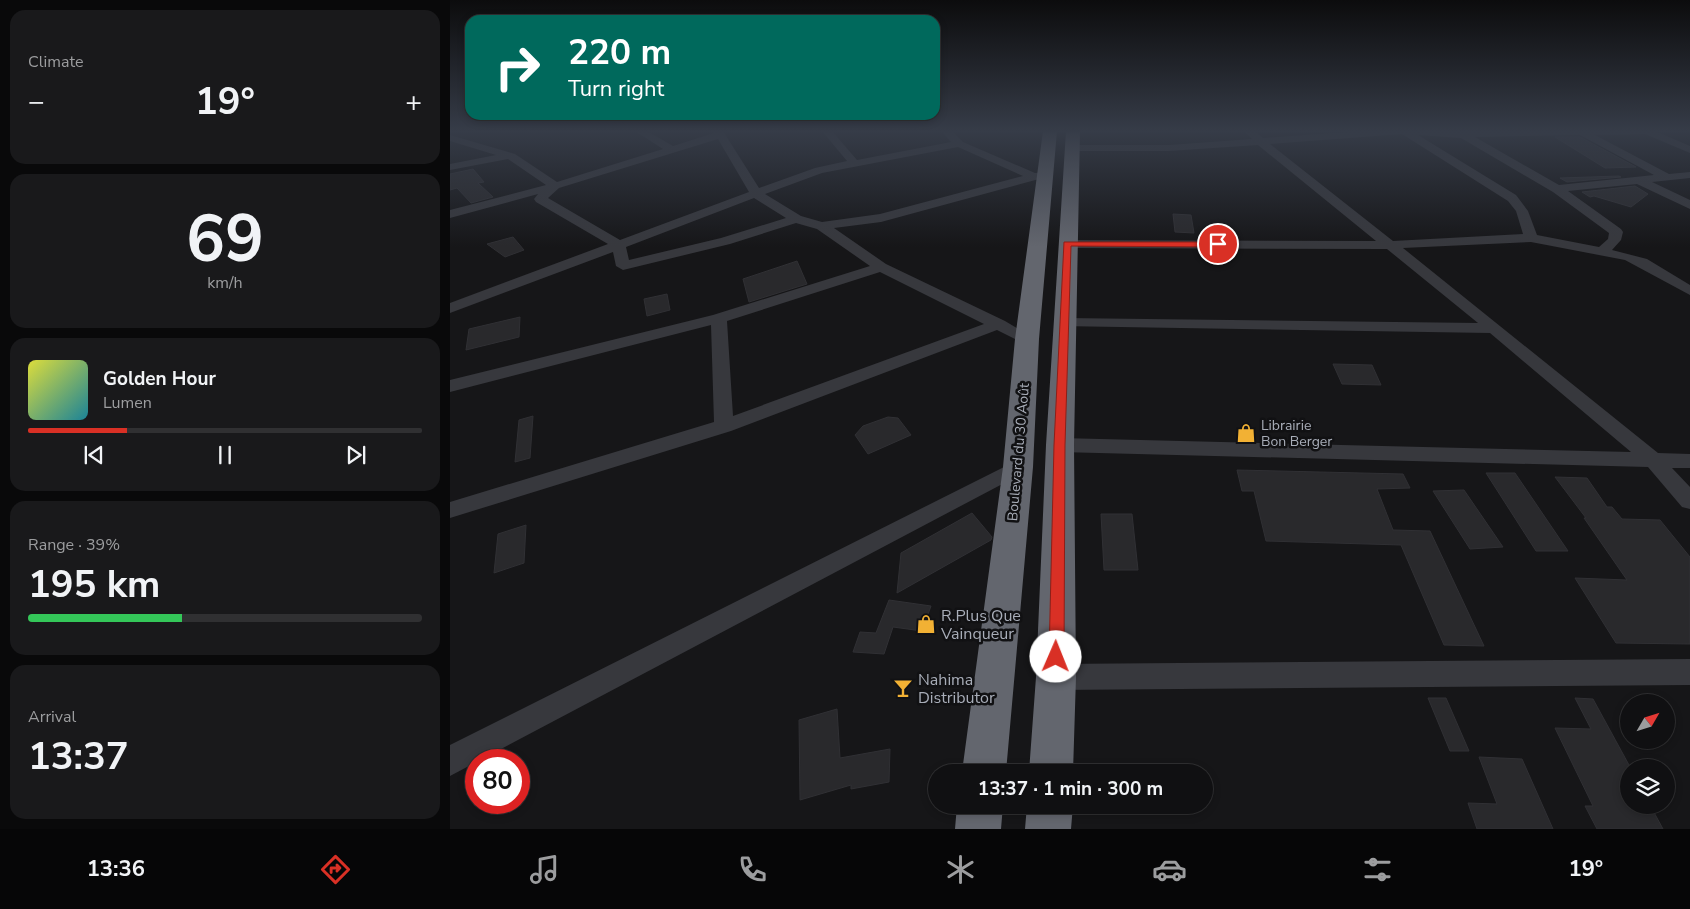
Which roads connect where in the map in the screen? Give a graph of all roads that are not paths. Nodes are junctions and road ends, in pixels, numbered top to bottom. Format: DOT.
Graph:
graph roads {
  1 [pos="531,170"];
  2 [pos="608,170"];
  3 [pos="741,170"];
  4 [pos="821,170"];
  5 [pos="1026,170"];
  6 [pos="1041,170"];
  7 [pos="1071,170"];
  8 [pos="1295,170"];
  9 [pos="1466,170"];
  10 [pos="1524,170"];
  11 [pos="1652,170"];
  12 [pos="1040,175"];
  13 [pos="1690,175"];
  14 [pos="1666,177"];
  15 [pos="1640,181"];
  16 [pos="555,186"];
  17 [pos="1557,189"];
  18 [pos="754,192"];
  19 [pos="1690,205"];
  20 [pos="450,214"];
  21 [pos="796,219"];
  22 [pos="822,226"];
  23 [pos="1531,238"];
  24 [pos="618,244"];
  25 [pos="1067,244"];
  26 [pos="1389,245"];
  27 [pos="1603,251"];
  28 [pos="881,267"];
  29 [pos="1690,291"];
  30 [pos="450,308"];
  31 [pos="719,318"];
  32 [pos="1065,323"];
  33 [pos="999,324"];
  34 [pos="1494,328"];
  35 [pos="1027,338"];
  36 [pos="450,386"];
  37 [pos="724,426"];
  38 [pos="1060,445"];
  39 [pos="1653,460"];
  40 [pos="1690,461"];
  41 [pos="1018,467"];
  42 [pos="1690,501"];
  43 [pos="450,510"];
  44 [pos="1690,672"];
  45 [pos="1056,677"];
  46 [pos="450,761"];
  47 [pos="985,764"];
  48 [pos="1051,764"];
  49 [pos="979,814"];
  50 [pos="1049,814"];
  51 [pos="978,829"];
  52 [pos="1048,829"];
  1 -- 16 [label="street"];
  2 -- 16 [label="street"];
  3 -- 18 [label="street"];
  4 -- 18 [label="street"];
  5 -- 12 [label="street"];
  6 -- 12 [label="highway, Boulevard du 30 Août"];
  7 -- 25 [label="highway"];
  8 -- 26 [label="street"];
  9 -- 23 [label="street"];
  10 -- 17 [label="street"];
  11 -- 14 [label="street"];
  12 -- 22 [label="street"];
  12 -- 35 [label="highway, Boulevard du 30 Août"];
  13 -- 14 [label="street"];
  14 -- 15 [label="street"];
  15 -- 17 [label="street"];
  15 -- 19 [label="street"];
  16 -- 20 [label="street"];
  16 -- 24 [label="street"];
  17 -- 27 [label="street"];
  18 -- 21 [label="street"];
  18 -- 24 [label="street"];
  21 -- 22 [label="street"];
  21 -- 24 [label="street"];
  22 -- 28 [label="street"];
  23 -- 26 [label="street"];
  23 -- 27 [label="street"];
  24 -- 30 [label="street"];
  25 -- 26 [label="street"];
  25 -- 32 [label="highway"];
  26 -- 34 [label="street"];
  27 -- 29 [label="street"];
  28 -- 31 [label="street"];
  28 -- 33 [label="street"];
  31 -- 36 [label="street"];
  31 -- 37 [label="street"];
  32 -- 34 [label="street"];
  32 -- 38 [label="highway"];
  33 -- 35 [label="street"];
  33 -- 37 [label="street"];
  34 -- 39 [label="street"];
  35 -- 41 [label="highway, Boulevard du 30 Août"];
  37 -- 43 [label="street"];
  38 -- 39 [label="street"];
  38 -- 45 [label="highway"];
  39 -- 40 [label="street"];
  39 -- 42 [label="street"];
  41 -- 46 [label="street"];
  41 -- 47 [label="highway, Boulevard du 30 Août"];
  44 -- 45 [label="street"];
  45 -- 48 [label="highway"];
  49 -- 51 [label="highway"];
  50 -- 52 [label="highway"];
}
